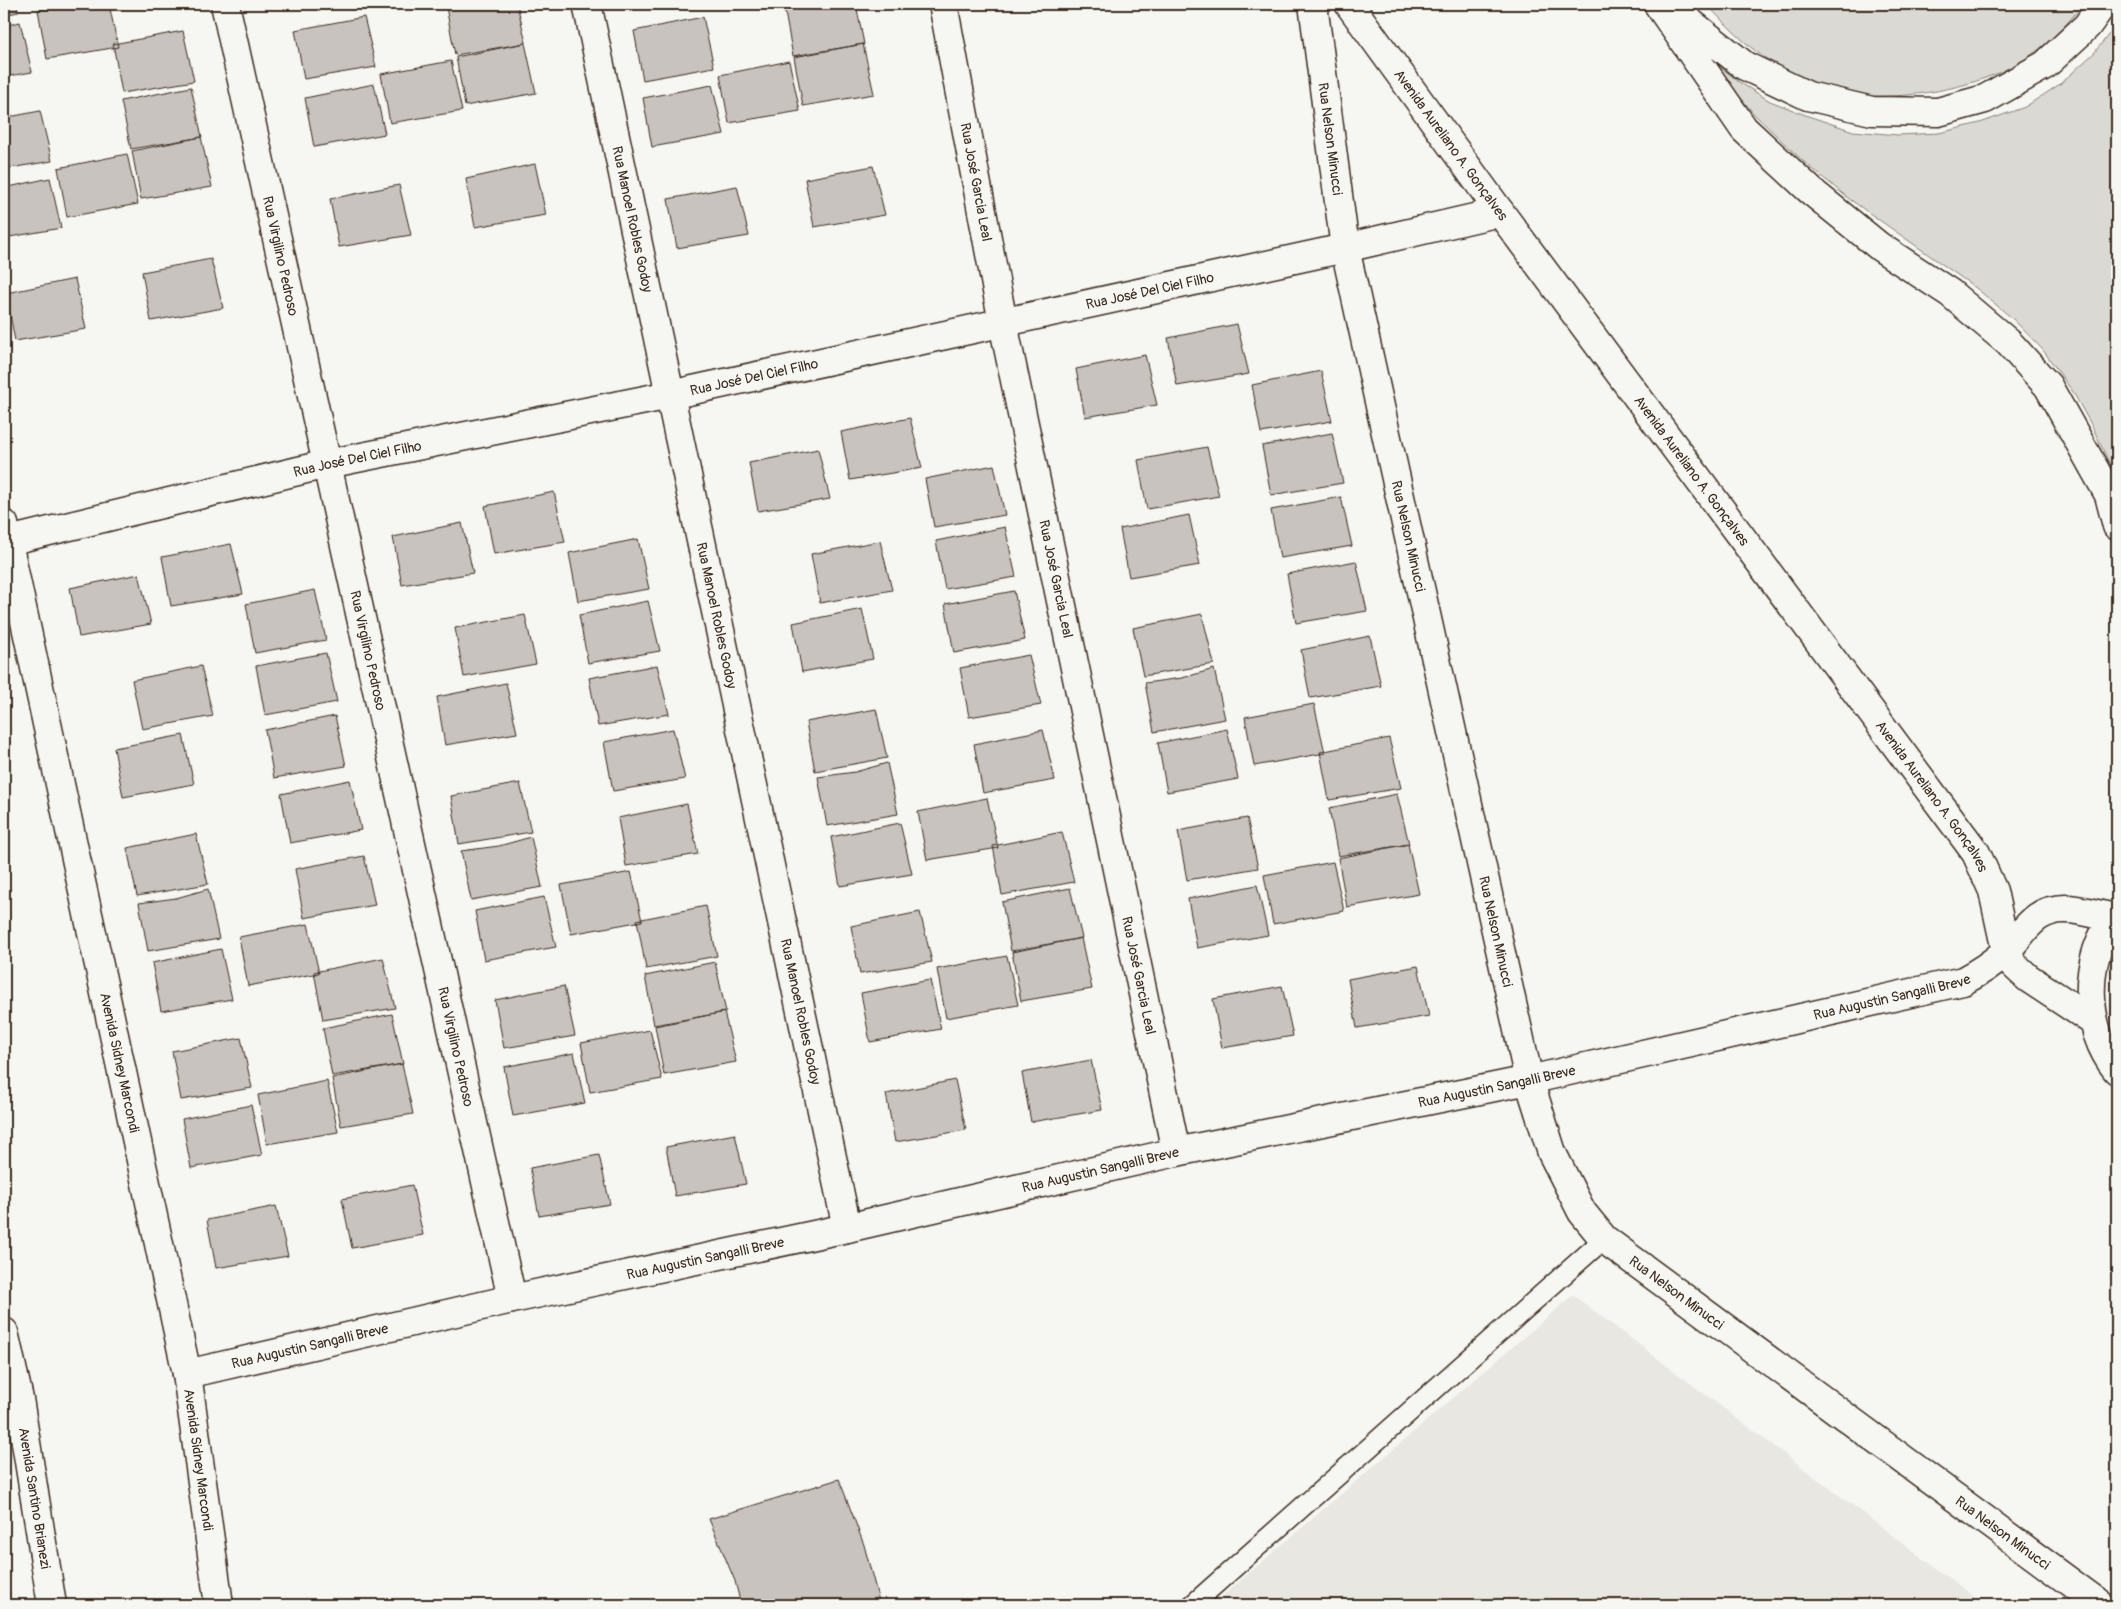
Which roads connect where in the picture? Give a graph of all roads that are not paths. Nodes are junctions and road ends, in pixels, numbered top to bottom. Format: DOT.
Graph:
graph roads {
  1 [pos="225,4"];
  2 [pos="587,4"];
  3 [pos="943,4"];
  4 [pos="1313,4"];
  5 [pos="1349,4"];
  6 [pos="1658,4"];
  7 [pos="1667,4"];
  8 [pos="2103,4"];
  9 [pos="1500,212"];
  10 [pos="1345,248"];
  11 [pos="1003,323"];
  12 [pos="670,395"];
  13 [pos="327,464"];
  14 [pos="2117,526"];
  15 [pos="6,532"];
  16 [pos="2116,917"];
  17 [pos="2006,951"];
  18 [pos="2093,1021"];
  19 [pos="2117,1070"];
  20 [pos="1529,1080"];
  21 [pos="1176,1152"];
  22 [pos="847,1228"];
  23 [pos="1604,1239"];
  24 [pos="512,1299"];
  25 [pos="4,1332"];
  26 [pos="187,1374"];
  27 [pos="11,1401"];
  28 [pos="52,1605"];
  29 [pos="219,1605"];
  30 [pos="1192,1605"];
  31 [pos="2101,1605"];
  1 -- 13 [label="main road, Rua Virgilino Pedroso"];
  2 -- 12 [label="main road, Rua Manoel Robles Godoy"];
  3 -- 11 [label="main road, Rua José Garcia Leal"];
  4 -- 10 [label="main road, Rua Nelson Minucci"];
  5 -- 9 [label="main road, Avenida Aureliano A. Gonçalves"];
  6 -- 14 [label="main road"];
  7 -- 8 [label="main road"];
  9 -- 10 [label="main road, Rua José Del Ciel Filho"];
  9 -- 17 [label="main road, Avenida Aureliano A. Gonçalves"];
  10 -- 11 [label="main road, Rua José Del Ciel Filho"];
  10 -- 20 [label="main road, Rua Nelson Minucci"];
  11 -- 12 [label="main road, Rua José Del Ciel Filho"];
  11 -- 21 [label="main road, Rua José Garcia Leal"];
  12 -- 13 [label="main road, Rua José Del Ciel Filho"];
  12 -- 22 [label="main road, Rua Manoel Robles Godoy"];
  13 -- 15 [label="main road, Rua José Del Ciel Filho"];
  13 -- 24 [label="main road, Rua Virgilino Pedroso"];
  15 -- 26 [label="main road, Avenida Sidney Marcondi"];
  16 -- 17 [label="main road"];
  16 -- 18 [label="main road"];
  17 -- 18 [label="main road, Avenida Aureliano A. Gonçalves"];
  17 -- 20 [label="main road, Rua Augustin Sangalli Breve"];
  18 -- 19 [label="main road"];
  20 -- 21 [label="main road, Rua Augustin Sangalli Breve"];
  20 -- 23 [label="main road, Rua Nelson Minucci"];
  21 -- 22 [label="main road, Rua Augustin Sangalli Breve"];
  22 -- 24 [label="main road, Rua Augustin Sangalli Breve"];
  23 -- 30 [label="lane"];
  23 -- 31 [label="main road, Rua Nelson Minucci"];
  24 -- 26 [label="main road, Rua Augustin Sangalli Breve"];
  25 -- 27 [label="main road, Avenida Santino Brianezi"];
  26 -- 29 [label="main road, Avenida Sidney Marcondi"];
  27 -- 28 [label="main road, Avenida Santino Brianezi"];
}
